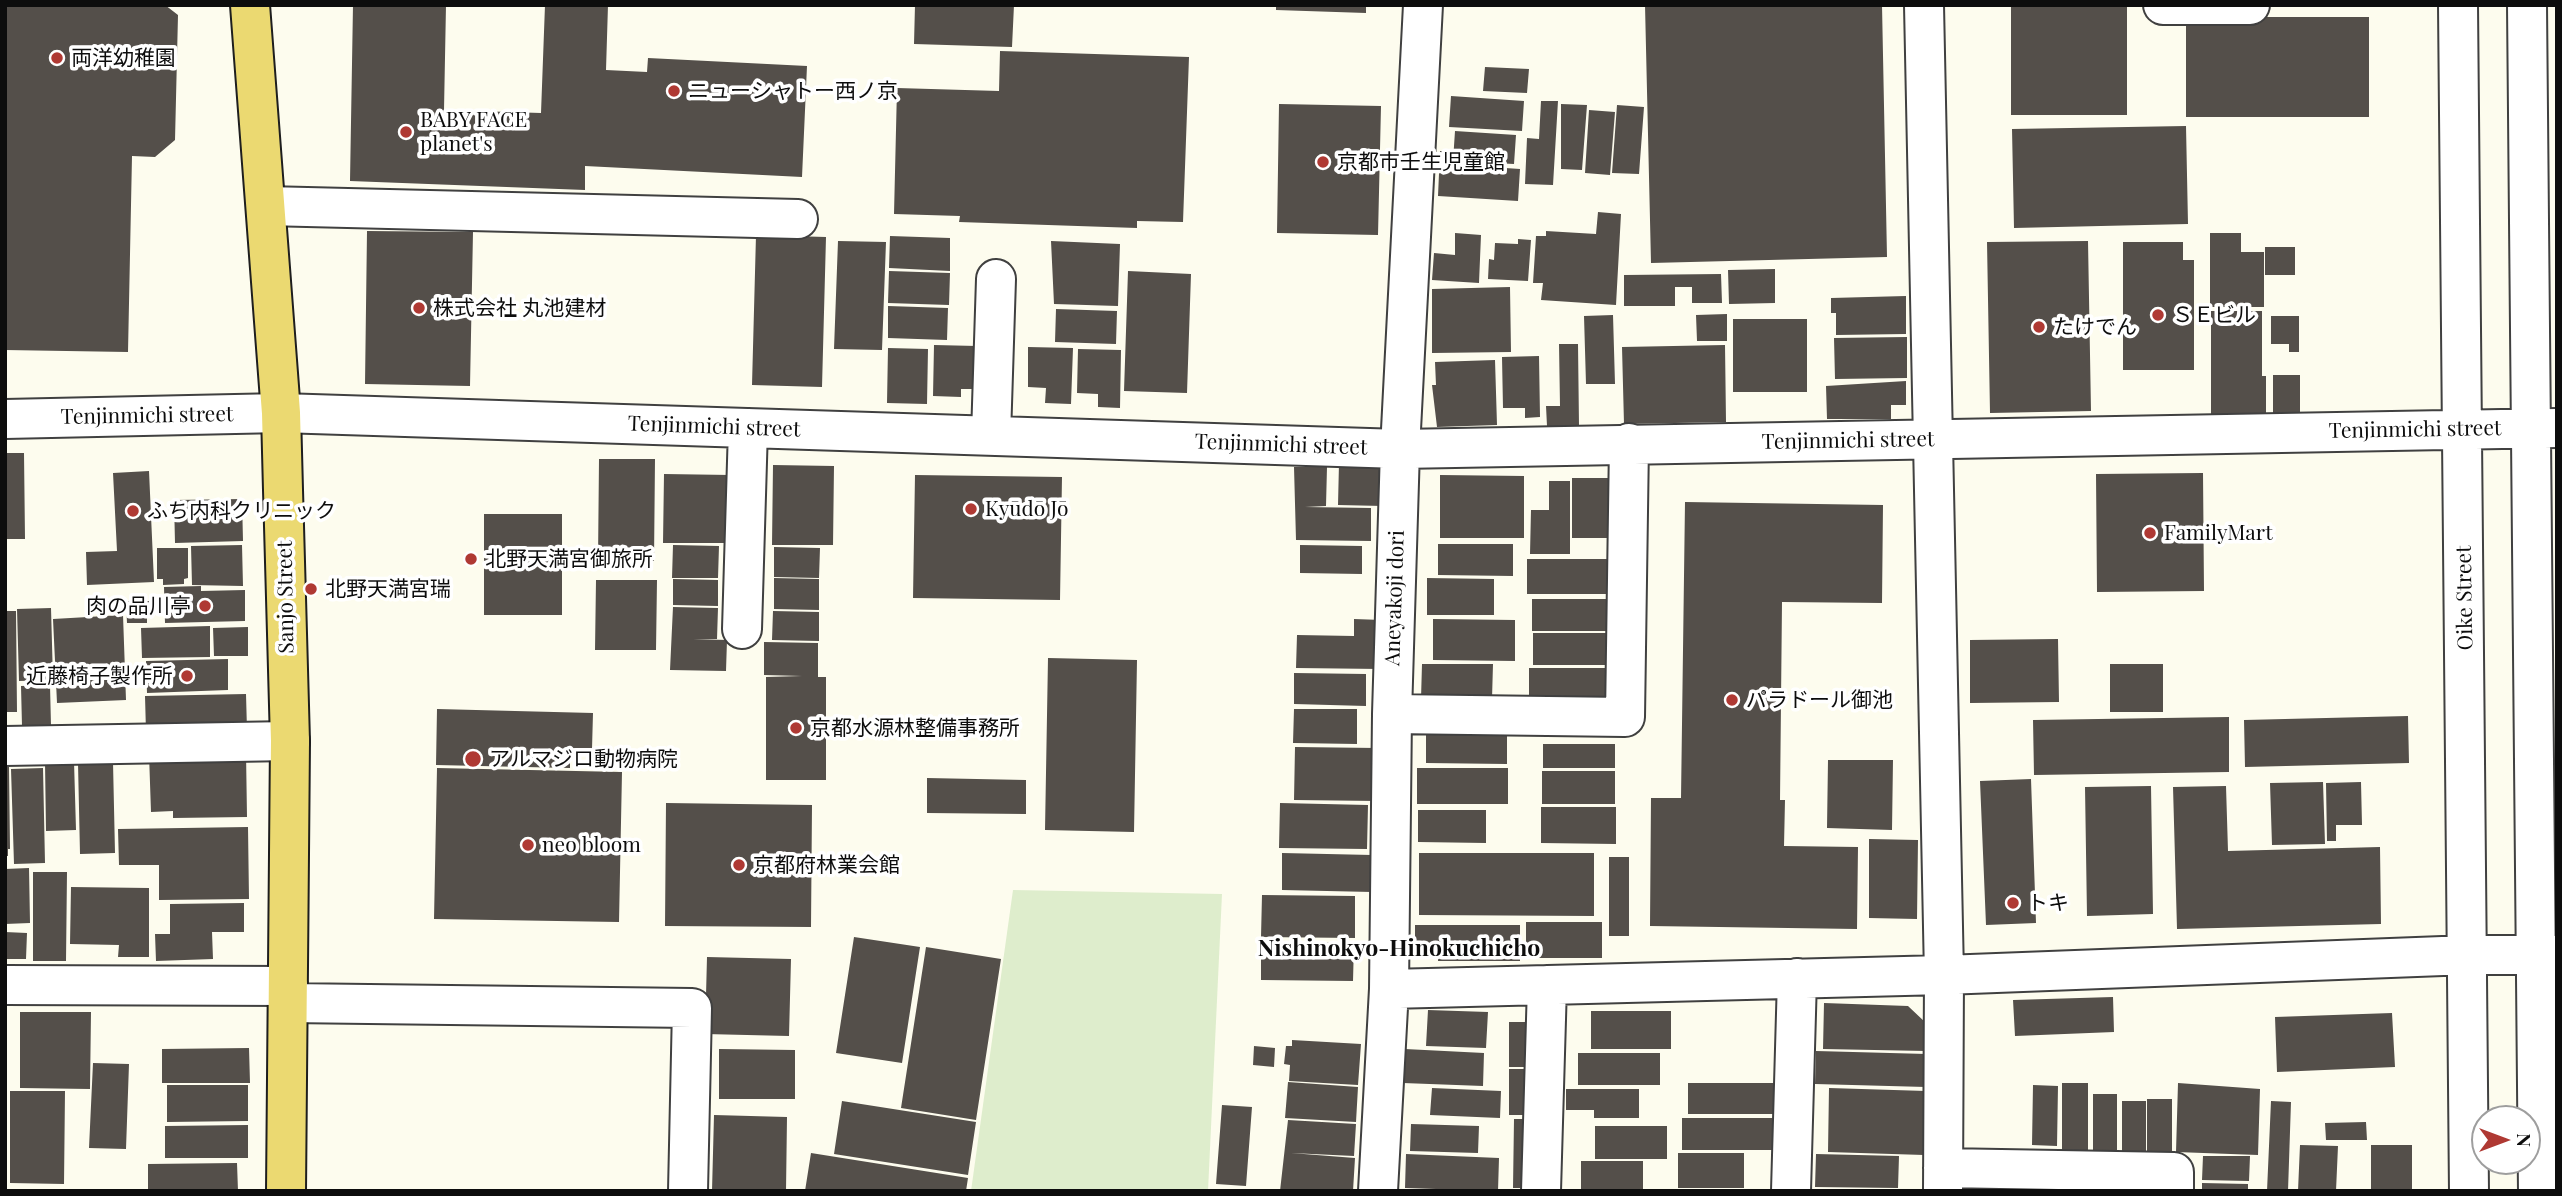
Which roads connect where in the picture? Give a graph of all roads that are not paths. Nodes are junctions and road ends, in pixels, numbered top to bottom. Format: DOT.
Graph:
graph roads {
  1 [pos="250,5"];
  2 [pos="1423,5"];
  3 [pos="1924,5"];
  4 [pos="2163,5"];
  5 [pos="2250,5"];
  6 [pos="2458,5"];
  7 [pos="2527,5"];
  8 [pos="266,206"];
  9 [pos="798,219"];
  10 [pos="996,279"];
  11 [pos="281,414"];
  12 [pos="5,419"];
  13 [pos="748,428"];
  14 [pos="2544,428"];
  15 [pos="2463,429"];
  16 [pos="991,436"];
  17 [pos="1931,440"];
  18 [pos="1629,443"];
  19 [pos="1400,449"];
  20 [pos="742,629"];
  21 [pos="1392,714"];
  22 [pos="290,741"];
  23 [pos="5,746"];
  24 [pos="2469,955"];
  25 [pos="2547,955"];
  26 [pos="1944,975"];
  27 [pos="1797,978"];
  28 [pos="5,985"];
  29 [pos="1547,985"];
  30 [pos="1389,989"];
  31 [pos="288,995"];
  32 [pos="1943,1179"];
  33 [pos="286,1191"];
  34 [pos="688,1191"];
  35 [pos="1378,1191"];
  36 [pos="1541,1191"];
  37 [pos="1791,1191"];
  38 [pos="2174,1191"];
  39 [pos="2469,1191"];
  40 [pos="2539,1191"];
  1 -- 8 [label="main road, Sanjo Street"];
  2 -- 19 [label="street, Aneyakoji dori"];
  3 -- 17 [label="street"];
  4 -- 5 [label="street"];
  6 -- 15 [label="street, Oike Street"];
  7 -- 14 [label="street"];
  8 -- 9 [label="street"];
  8 -- 11 [label="main road, Sanjo Street"];
  10 -- 16 [label="street"];
  11 -- 12 [label="street, Tenjinmichi street"];
  11 -- 13 [label="street, Tenjinmichi street"];
  11 -- 22 [label="main road, Sanjo Street"];
  13 -- 16 [label="street, Tenjinmichi street"];
  13 -- 20 [label="street"];
  14 -- 15 [label="street, Tenjinmichi street"];
  14 -- 25 [label="street"];
  15 -- 17 [label="street, Tenjinmichi street"];
  15 -- 24 [label="street, Oike Street"];
  16 -- 19 [label="street, Tenjinmichi street"];
  17 -- 18 [label="street, Tenjinmichi street"];
  17 -- 26 [label="street"];
  18 -- 19 [label="street, Tenjinmichi street"];
  18 -- 21 [label="street"];
  19 -- 21 [label="street, Aneyakoji dori"];
  21 -- 30 [label="street, Aneyakoji dori"];
  22 -- 23 [label="street"];
  22 -- 31 [label="main road, Sanjo Street"];
  24 -- 25 [label="street"];
  24 -- 26 [label="street"];
  24 -- 39 [label="street, Oike Street"];
  25 -- 40 [label="street"];
  26 -- 27 [label="street"];
  26 -- 32 [label="street"];
  27 -- 29 [label="street"];
  27 -- 37 [label="street"];
  28 -- 31 [label="street"];
  29 -- 30 [label="street"];
  29 -- 36 [label="street"];
  30 -- 35 [label="street, Aneyakoji dori"];
  31 -- 33 [label="main road, Sanjo Street"];
  31 -- 34 [label="street"];
  32 -- 38 [label="street"];
}
